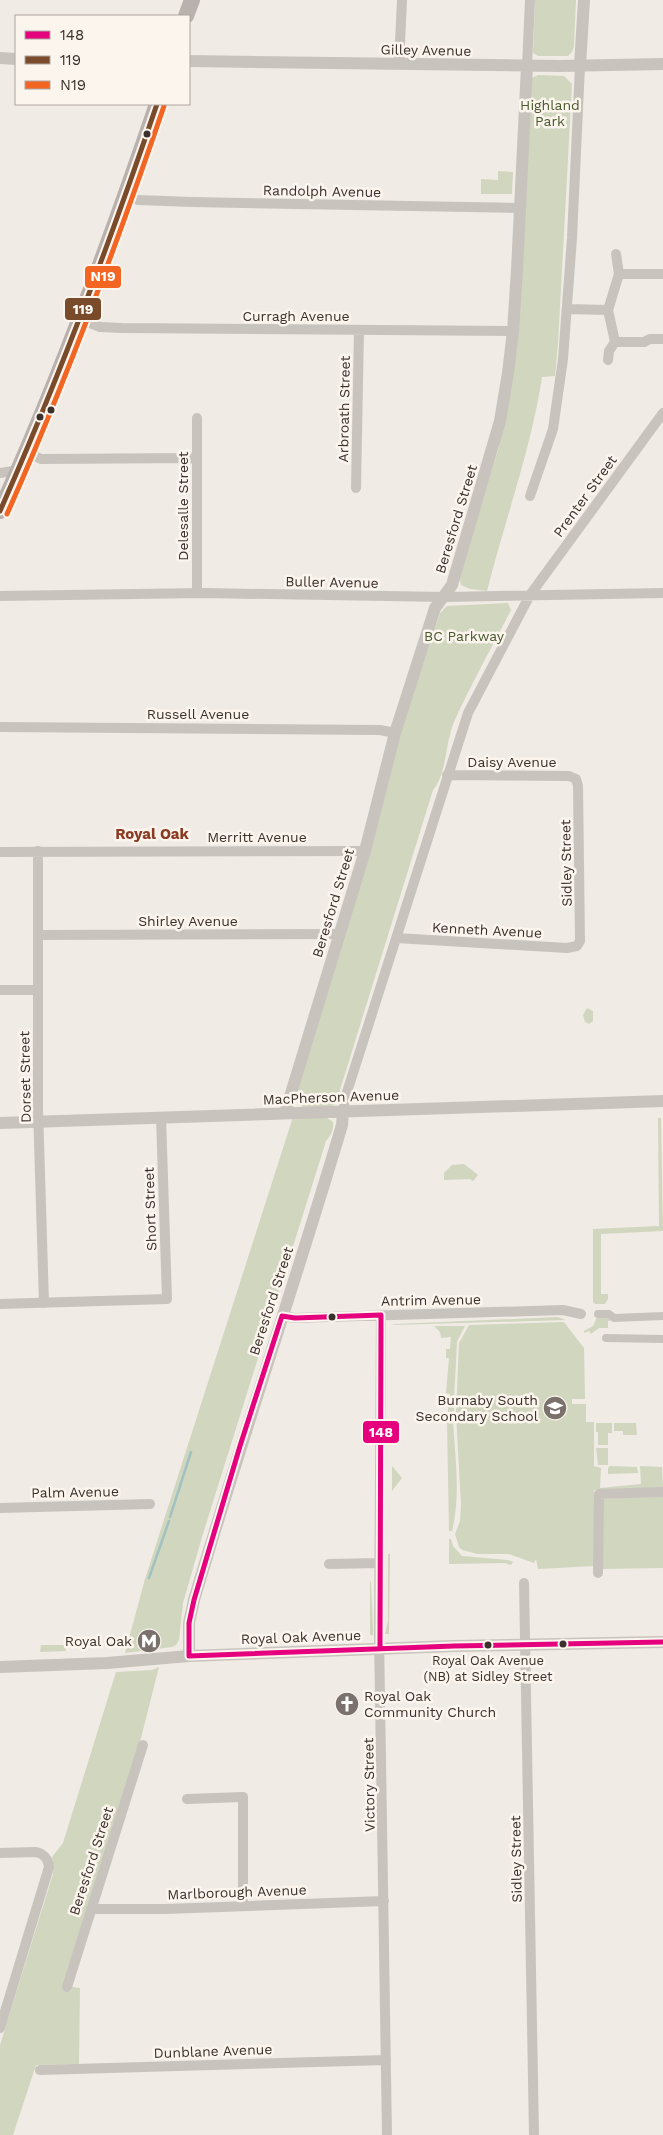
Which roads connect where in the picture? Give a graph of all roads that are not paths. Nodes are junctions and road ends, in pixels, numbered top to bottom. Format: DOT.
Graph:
graph roads {
  1 [pos="192,0"];
  2 [pos="402,0"];
  3 [pos="530,0"];
  4 [pos="584,0"];
  5 [pos="186,15"];
  6 [pos="0,58"];
  7 [pos="15,58"];
  8 [pos="190,61"];
  9 [pos="399,64"];
  10 [pos="663,64"];
  11 [pos="527,66"];
  12 [pos="580,66"];
  13 [pos="157,105"];
  14 [pos="125,196"];
  15 [pos="520,208"];
  16 [pos="616,254"];
  17 [pos="619,274"];
  18 [pos="663,274"];
  19 [pos="568,309"];
  20 [pos="608,310"];
  21 [pos="80,318"];
  22 [pos="359,330"];
  23 [pos="513,331"];
  24 [pos="663,339"];
  25 [pos="615,342"];
  26 [pos="608,360"];
  27 [pos="663,413"];
  28 [pos="197,418"];
  29 [pos="26,452"];
  30 [pos="196,458"];
  31 [pos="18,470"];
  32 [pos="0,473"];
  33 [pos="356,488"];
  34 [pos="530,496"];
  35 [pos="2,501"];
  36 [pos="197,593"];
  37 [pos="663,593"];
  38 [pos="530,595"];
  39 [pos="0,596"];
  40 [pos="445,597"];
  41 [pos="0,727"];
  42 [pos="395,733"];
  43 [pos="447,776"];
  44 [pos="576,779"];
  45 [pos="38,851"];
  46 [pos="365,851"];
  47 [pos="0,852"];
  48 [pos="338,934"];
  49 [pos="38,935"];
  50 [pos="396,938"];
  51 [pos="577,946"];
  52 [pos="0,990"];
  53 [pos="38,990"];
  54 [pos="663,1101"];
  55 [pos="343,1111"];
  56 [pos="285,1113"];
  57 [pos="162,1118"];
  58 [pos="38,1122"];
  59 [pos="0,1123"];
  60 [pos="44,1303"];
  61 [pos="0,1304"];
  62 [pos="581,1314"];
  63 [pos="598,1314"];
  64 [pos="381,1315"];
  65 [pos="282,1316"];
  66 [pos="663,1316"];
  67 [pos="606,1338"];
  68 [pos="663,1339"];
  69 [pos="663,1492"];
  70 [pos="150,1504"];
  71 [pos="0,1508"];
  72 [pos="379,1563"];
  73 [pos="329,1564"];
  74 [pos="598,1573"];
  75 [pos="524,1583"];
  76 [pos="663,1642"];
  77 [pos="525,1645"];
  78 [pos="380,1649"];
  79 [pos="189,1656"];
  80 [pos="0,1667"];
  81 [pos="143,1745"];
  82 [pos="187,1799"];
  83 [pos="0,1853"];
  84 [pos="384,1901"];
  85 [pos="244,1906"];
  86 [pos="91,1909"];
  87 [pos="67,1988"];
  88 [pos="0,2028"];
  89 [pos="386,2060"];
  90 [pos="40,2070"];
  91 [pos="387,2135"];
  92 [pos="534,2135"];
  1 -- 5 [label="main road"];
  2 -- 9 [label="street"];
  3 -- 11 [label="street, Beresford Street"];
  4 -- 12 [label="street"];
  6 -- 7 [label="street"];
  8 -- 9 [label="street, Gilley Avenue"];
  9 -- 11 [label="street, Gilley Avenue"];
  10 -- 12 [label="street, Gilley Avenue"];
  11 -- 12 [label="street, Gilley Avenue"];
  11 -- 15 [label="street, Beresford Street"];
  12 -- 19 [label="street"];
  13 -- 14 [label="main road"];
  14 -- 15 [label="street, Randolph Avenue"];
  14 -- 21 [label="main road"];
  15 -- 23 [label="street, Beresford Street"];
  16 -- 17 [label="street"];
  17 -- 18 [label="street"];
  17 -- 20 [label="street"];
  19 -- 20 [label="street"];
  19 -- 34 [label="street"];
  20 -- 25 [label="street"];
  21 -- 22 [label="street, Curragh Avenue"];
  21 -- 29 [label="main road"];
  22 -- 23 [label="street, Curragh Avenue"];
  22 -- 33 [label="street, Arbroath Street"];
  23 -- 40 [label="street, Beresford Street"];
  24 -- 25 [label="street"];
  25 -- 26 [label="street"];
  27 -- 38 [label="street, Prenter Street"];
  28 -- 30 [label="street, Delesalle Street"];
  29 -- 30 [label="street"];
  29 -- 31 [label="main road"];
  30 -- 36 [label="street, Delesalle Street"];
  31 -- 32 [label="street"];
  31 -- 35 [label="main road"];
  36 -- 39 [label="street, Buller Avenue"];
  36 -- 40 [label="street, Buller Avenue"];
  37 -- 38 [label="street, Buller Avenue"];
  38 -- 40 [label="street, Buller Avenue"];
  38 -- 43 [label="street, Beresford Street"];
  40 -- 42 [label="street, Beresford Street"];
  41 -- 42 [label="street, Russell Avenue"];
  42 -- 46 [label="street, Beresford Street"];
  43 -- 44 [label="street, Daisy Avenue"];
  43 -- 50 [label="street, Beresford Street"];
  44 -- 51 [label="street, Sidley Street"];
  45 -- 46 [label="street, Merritt Avenue"];
  45 -- 47 [label="street, Merritt Avenue"];
  45 -- 49 [label="street, Dorset Street"];
  46 -- 48 [label="street, Beresford Street"];
  48 -- 49 [label="street, Shirley Avenue"];
  48 -- 56 [label="street, Beresford Street"];
  49 -- 53 [label="street, Dorset Street"];
  50 -- 51 [label="street, Kenneth Avenue"];
  50 -- 55 [label="street, Beresford Street"];
  52 -- 53 [label="street"];
  53 -- 58 [label="street, Dorset Street"];
  54 -- 55 [label="street, MacPherson Avenue"];
  55 -- 56 [label="street, MacPherson Avenue"];
  55 -- 65 [label="street, Beresford Street"];
  56 -- 57 [label="street, MacPherson Avenue"];
  57 -- 58 [label="street, MacPherson Avenue"];
  57 -- 60 [label="street, Short Street"];
  58 -- 59 [label="street, MacPherson Avenue"];
  58 -- 60 [label="street, Dorset Street"];
  60 -- 61 [label="street"];
  62 -- 64 [label="street, Antrim Avenue"];
  63 -- 66 [label="street"];
  64 -- 65 [label="street, Antrim Avenue"];
  64 -- 72 [label="street, Victory Street"];
  65 -- 79 [label="street, Beresford Street"];
  67 -- 68 [label="street"];
  69 -- 74 [label="street"];
  70 -- 71 [label="street, Palm Avenue"];
  72 -- 73 [label="street"];
  72 -- 78 [label="street, Victory Street"];
  75 -- 77 [label="street, Sidley Street"];
  76 -- 77 [label="street, Royal Oak Avenue"];
  77 -- 78 [label="street, Royal Oak Avenue"];
  77 -- 92 [label="street, Sidley Street"];
  78 -- 79 [label="street, Royal Oak Avenue"];
  78 -- 84 [label="street, Victory Street"];
  79 -- 80 [label="street, Royal Oak Avenue"];
  81 -- 86 [label="street, Beresford Street"];
  82 -- 85 [label="street"];
  83 -- 88 [label="street"];
  84 -- 85 [label="street, Marlborough Avenue"];
  84 -- 89 [label="street, Victory Street"];
  85 -- 86 [label="street, Marlborough Avenue"];
  86 -- 87 [label="street, Beresford Street"];
  89 -- 90 [label="street, Dunblane Avenue"];
  89 -- 91 [label="street, Victory Street"];
}
